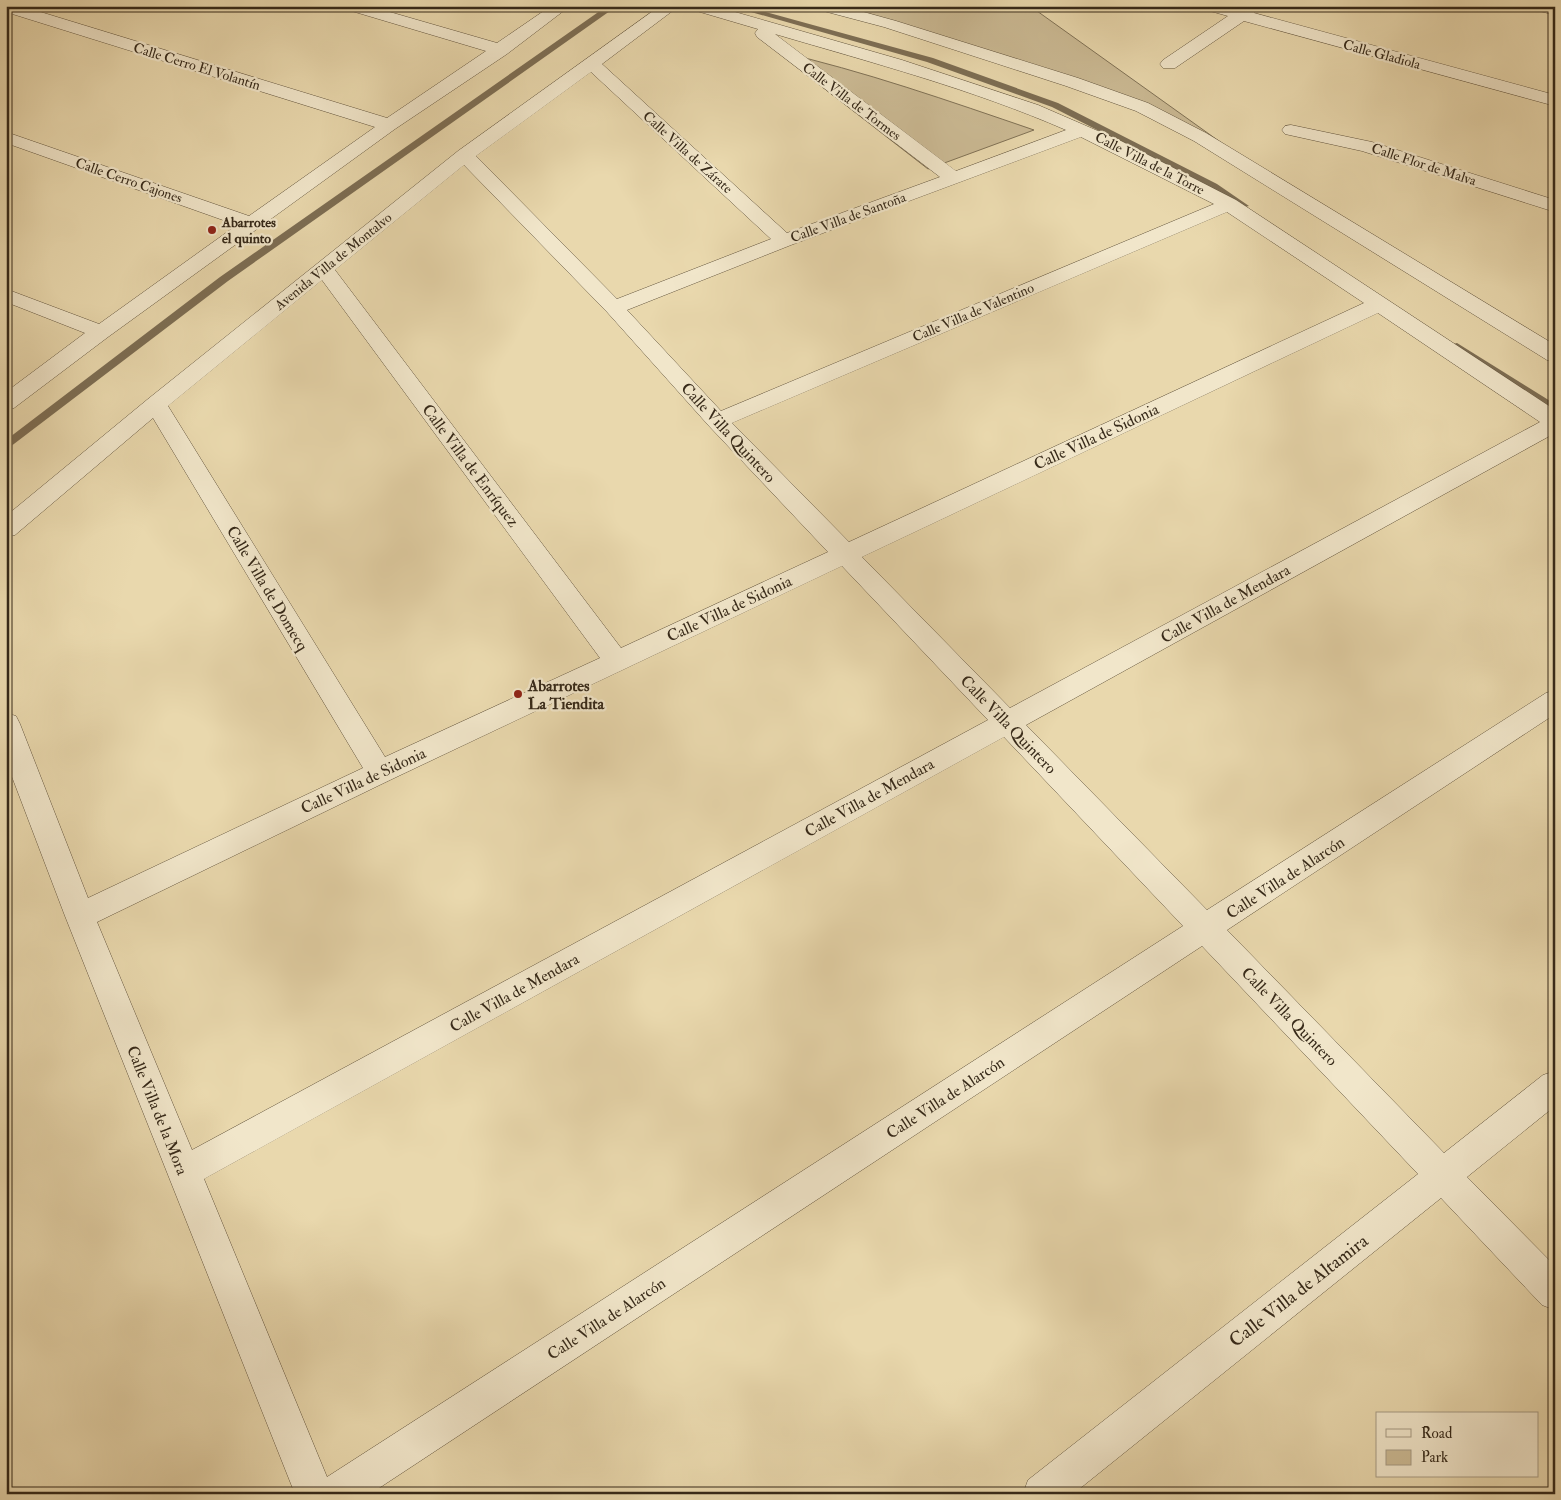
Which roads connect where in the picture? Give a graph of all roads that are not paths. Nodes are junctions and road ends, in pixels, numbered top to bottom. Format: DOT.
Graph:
graph roads {
  1 [pos="351,6"];
  2 [pos="562,6"];
  3 [pos="671,6"];
  4 [pos="696,6"];
  5 [pos="822,6"];
  6 [pos="1210,6"];
  7 [pos="1538,6"];
  8 [pos="15,10"];
  9 [pos="1555,10"];
  10 [pos="1248,11"];
  11 [pos="750,23"];
  12 [pos="501,50"];
  13 [pos="591,63"];
  14 [pos="1169,64"];
  15 [pos="1555,101"];
  16 [pos="389,125"];
  17 [pos="1083,130"];
  18 [pos="1290,130"];
  19 [pos="6,137"];
  20 [pos="465,155"];
  21 [pos="955,178"];
  22 [pos="1229,204"];
  23 [pos="1555,206"];
  24 [pos="252,224"];
  25 [pos="784,240"];
  26 [pos="324,269"];
  27 [pos="6,295"];
  28 [pos="1380,304"];
  29 [pos="614,308"];
  30 [pos="101,332"];
  31 [pos="1555,355"];
  32 [pos="6,403"];
  33 [pos="156,404"];
  34 [pos="717,421"];
  35 [pos="1555,422"];
  36 [pos="6,529"];
  37 [pos="844,553"];
  38 [pos="617,661"];
  39 [pos="1555,700"];
  40 [pos="1007,722"];
  41 [pos="6,724"];
  42 [pos="380,772"];
  43 [pos="80,916"];
  44 [pos="1205,928"];
  45 [pos="1555,1086"];
  46 [pos="184,1172"];
  47 [pos="1443,1175"];
  48 [pos="1555,1292"];
  49 [pos="315,1494"];
  50 [pos="335,1494"];
  51 [pos="1042,1494"];
  1 -- 12 [label="street"];
  2 -- 12 [label="street"];
  3 -- 13 [label="street, Avenida Villa de Montalvo"];
  4 -- 11 [label="street, Calle Villa de la Torre"];
  5 -- 31 [label="street"];
  6 -- 10 [label="street, Calle Gladiola"];
  7 -- 9 [label="street"];
  8 -- 16 [label="street, Calle Cerro El Volantín"];
  10 -- 14 [label="street"];
  10 -- 15 [label="street, Calle Gladiola"];
  11 -- 17 [label="street, Calle Villa de la Torre"];
  11 -- 21 [label="street, Calle Villa de Tormes"];
  12 -- 16 [label="street"];
  13 -- 20 [label="street, Avenida Villa de Montalvo"];
  13 -- 25 [label="street, Calle Villa de Zárate"];
  16 -- 24 [label="street"];
  17 -- 21 [label="street, Calle Villa de Santoña"];
  17 -- 22 [label="street, Calle Villa de la Torre"];
  18 -- 23 [label="street, Calle Flor de Malva"];
  19 -- 24 [label="street, Calle Cerro Cajones"];
  20 -- 26 [label="street, Avenida Villa de Montalvo"];
  20 -- 29 [label="street, Calle Villa Quintero"];
  21 -- 25 [label="street, Calle Villa de Santoña"];
  22 -- 28 [label="street, Calle Villa de la Torre"];
  22 -- 34 [label="street, Calle Villa de Valentino"];
  24 -- 30 [label="street"];
  25 -- 29 [label="street, Calle Villa de Santoña"];
  26 -- 33 [label="street, Avenida Villa de Montalvo"];
  26 -- 38 [label="street, Calle Villa de Enríquez"];
  27 -- 30 [label="street"];
  28 -- 35 [label="street, Calle Villa de la Torre"];
  28 -- 37 [label="street, Calle Villa de Sidonia"];
  29 -- 34 [label="street, Calle Villa Quintero"];
  30 -- 32 [label="street"];
  33 -- 36 [label="street, Avenida Villa de Montalvo"];
  33 -- 42 [label="street, Calle Villa de Domecq"];
  34 -- 37 [label="street, Calle Villa Quintero"];
  35 -- 40 [label="street, Calle Villa de Mendara"];
  37 -- 38 [label="street, Calle Villa de Sidonia"];
  37 -- 40 [label="street, Calle Villa Quintero"];
  38 -- 42 [label="street, Calle Villa de Sidonia"];
  39 -- 44 [label="street, Calle Villa de Alarcón"];
  40 -- 44 [label="street, Calle Villa Quintero"];
  40 -- 46 [label="street, Calle Villa de Mendara"];
  41 -- 43 [label="street, Calle Villa de la Mora"];
  42 -- 43 [label="street, Calle Villa de Sidonia"];
  43 -- 46 [label="street, Calle Villa de la Mora"];
  44 -- 47 [label="street, Calle Villa Quintero"];
  44 -- 50 [label="street, Calle Villa de Alarcón"];
  45 -- 47 [label="street, Calle Villa de Altamira"];
  46 -- 49 [label="street, Calle Villa de la Mora"];
  47 -- 48 [label="street, Calle Villa Quintero"];
  47 -- 51 [label="street, Calle Villa de Altamira"];
}
